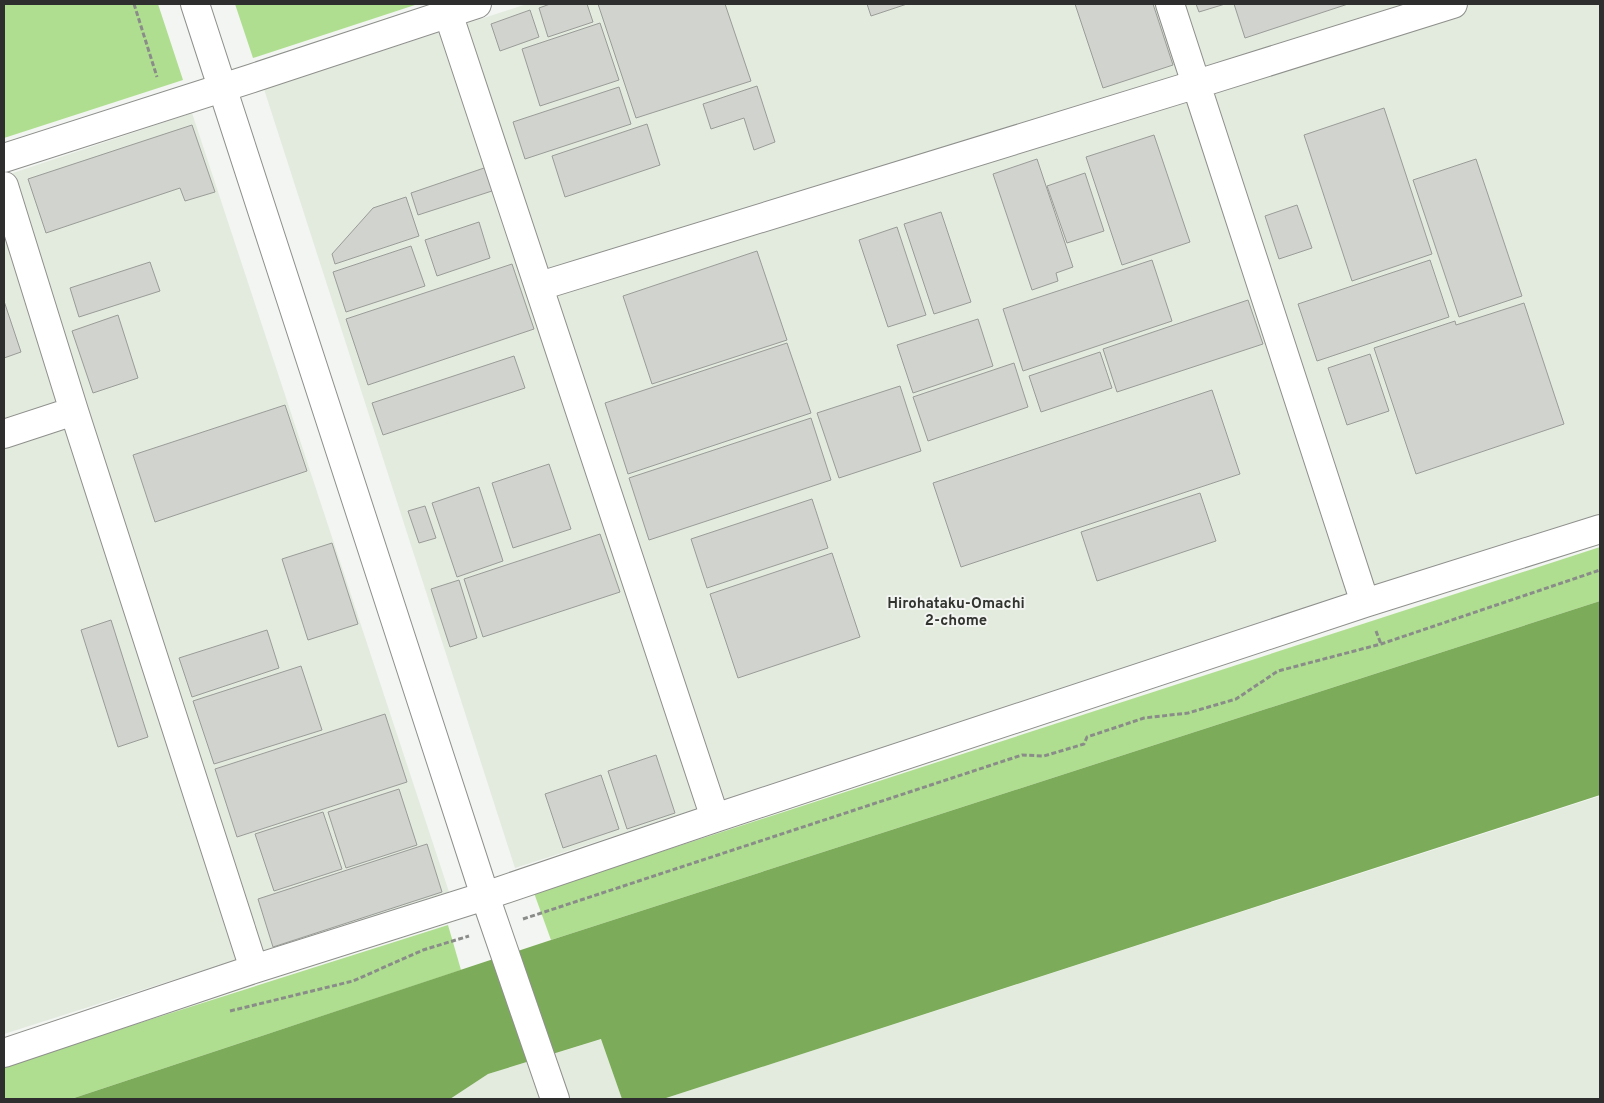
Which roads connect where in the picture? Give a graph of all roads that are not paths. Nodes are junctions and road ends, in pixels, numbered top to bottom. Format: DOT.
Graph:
graph roads {
  1 [pos="195,4"];
  2 [pos="477,4"];
  3 [pos="1170,4"];
  4 [pos="1453,4"];
  5 [pos="448,13"];
  6 [pos="1197,84"];
  7 [pos="222,88"];
  8 [pos="4,158"];
  9 [pos="4,186"];
  10 [pos="540,286"];
  11 [pos="74,411"];
  12 [pos="4,434"];
  13 [pos="1600,529"];
  14 [pos="1365,603"];
  15 [pos="715,818"];
  16 [pos="485,896"];
  17 [pos="254,969"];
  18 [pos="4,1053"];
  19 [pos="551,1089"];
  1 -- 7 [label="street"];
  2 -- 5 [label="street"];
  3 -- 6 [label="street"];
  4 -- 6 [label="street"];
  5 -- 7 [label="street"];
  5 -- 10 [label="street"];
  6 -- 10 [label="street"];
  6 -- 14 [label="street"];
  7 -- 8 [label="street"];
  7 -- 16 [label="street"];
  9 -- 11 [label="street"];
  10 -- 15 [label="street"];
  11 -- 12 [label="street"];
  11 -- 17 [label="street"];
  13 -- 14 [label="street"];
  14 -- 15 [label="street"];
  15 -- 16 [label="street"];
  16 -- 17 [label="street"];
  16 -- 19 [label="street"];
  17 -- 18 [label="street"];
}
